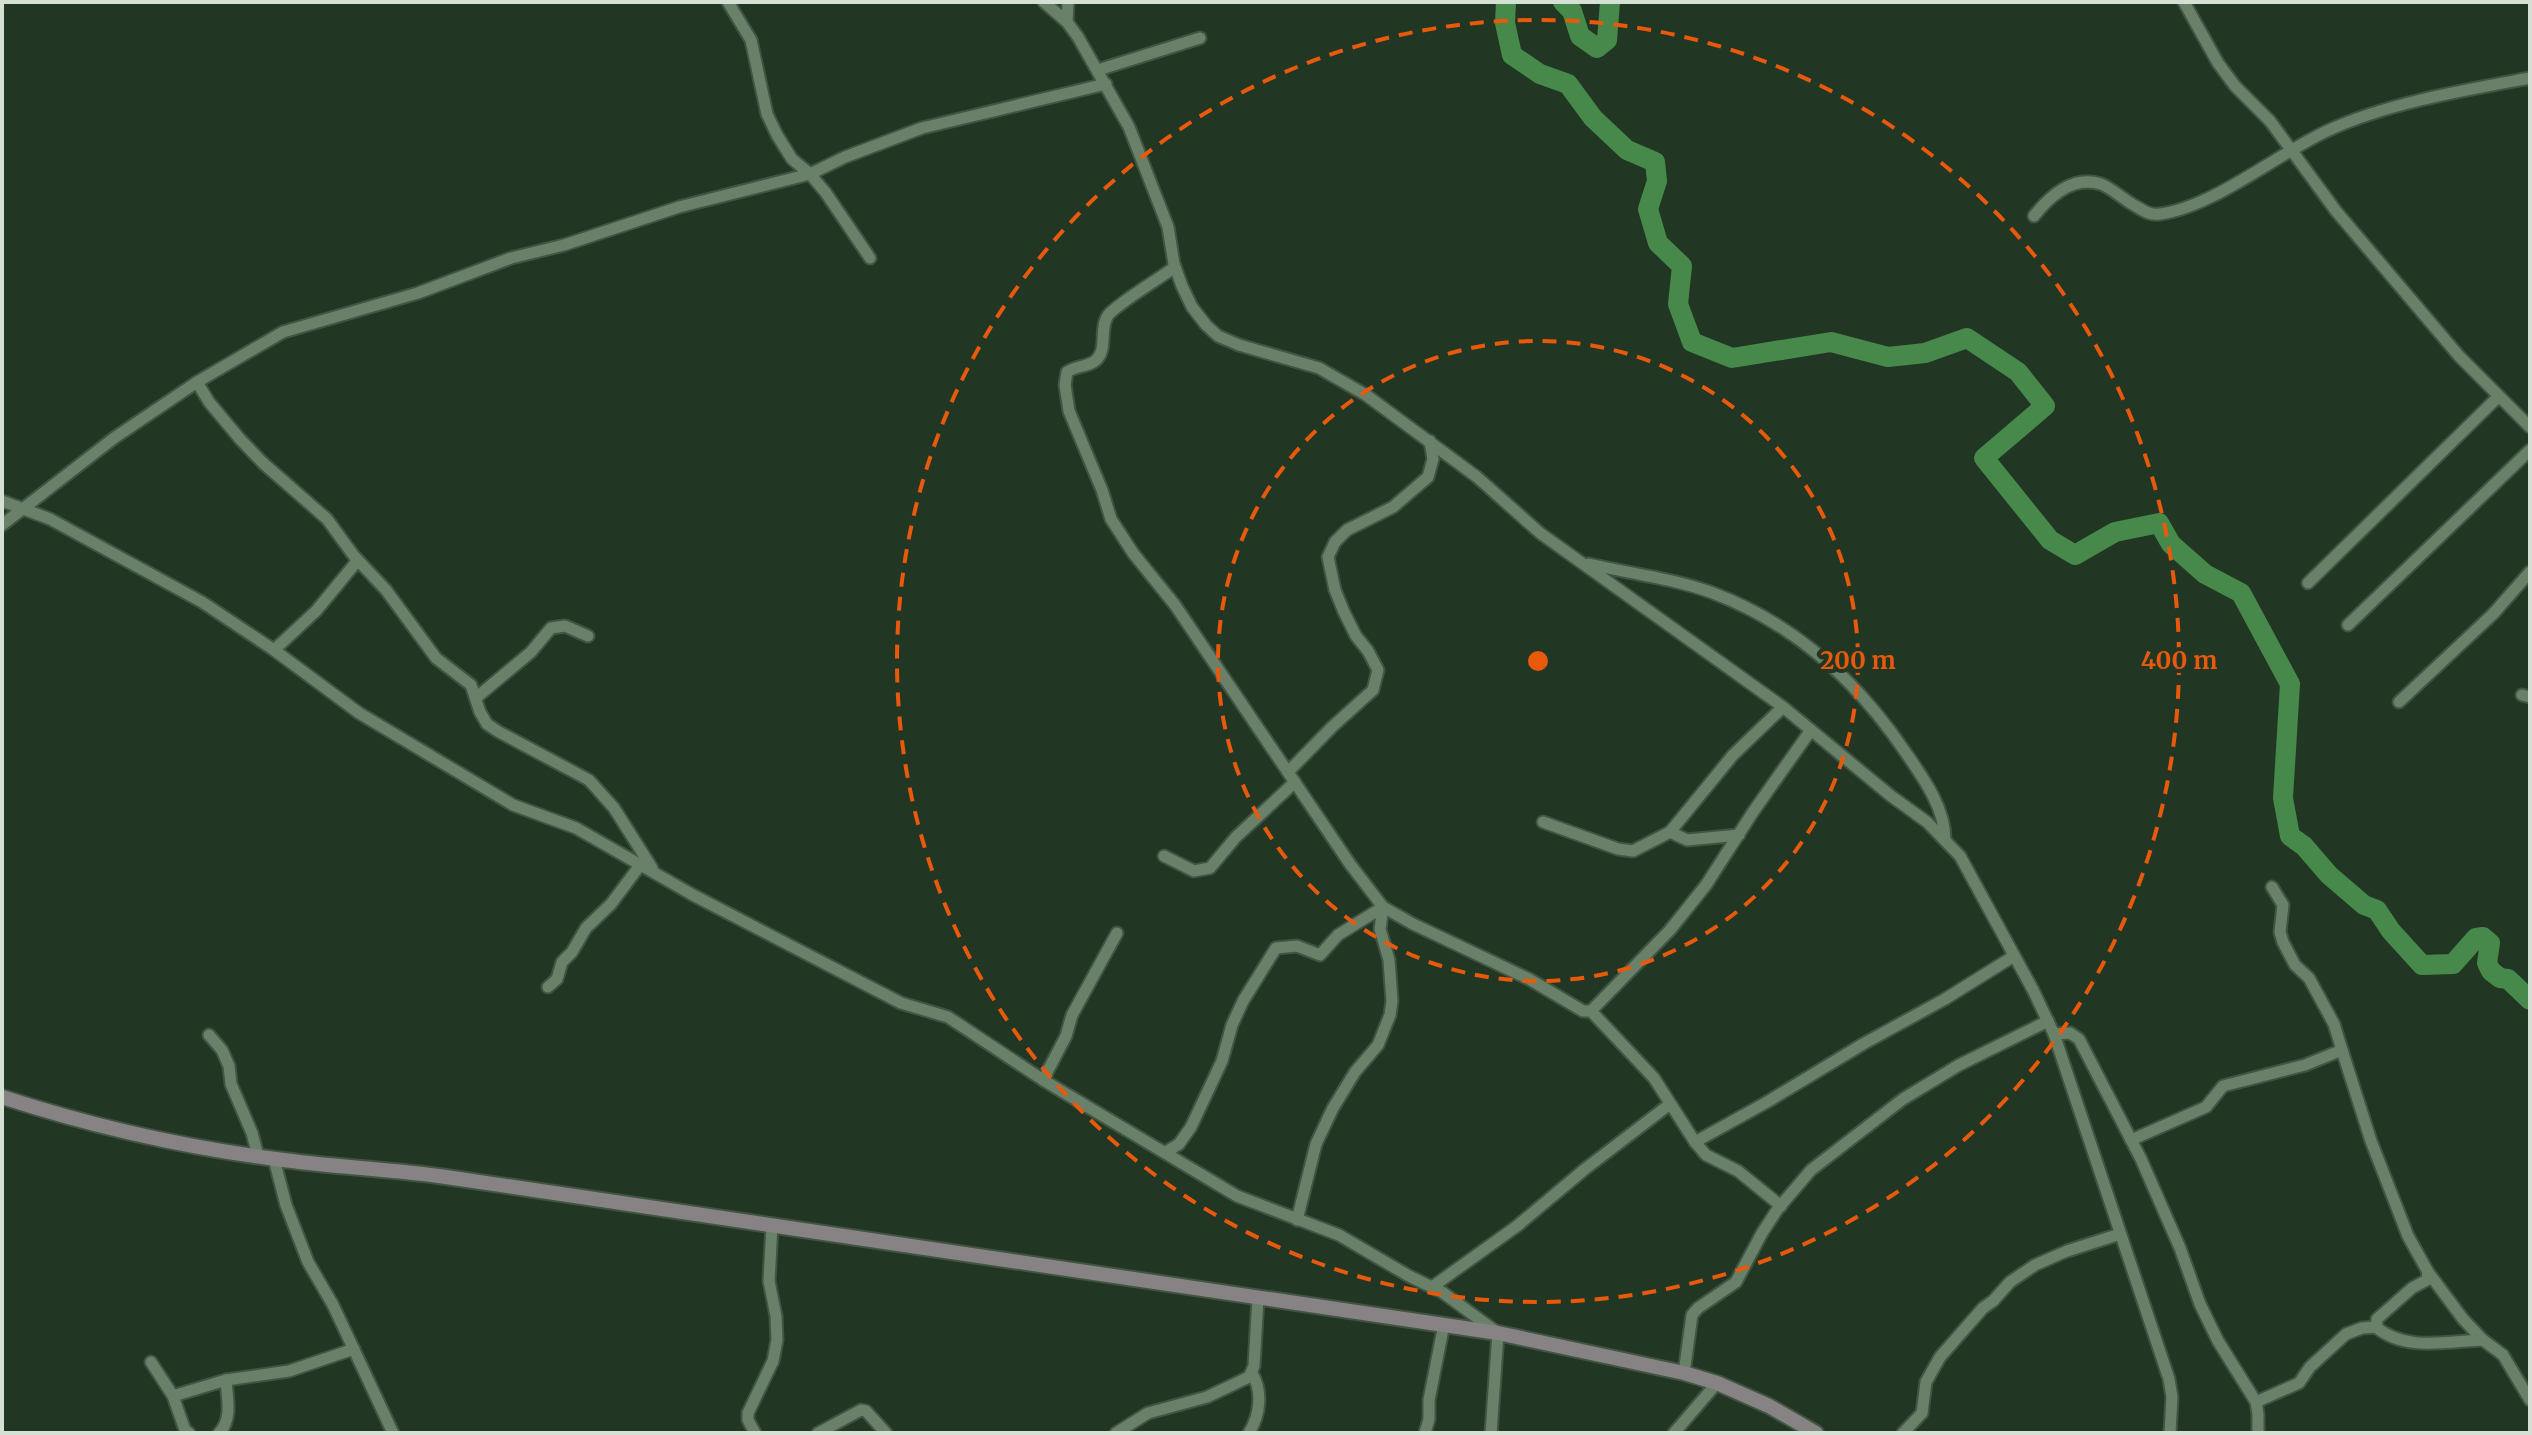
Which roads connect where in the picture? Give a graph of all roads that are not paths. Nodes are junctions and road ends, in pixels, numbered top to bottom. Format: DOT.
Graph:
graph roads {
  1 [pos="728,2"];
  2 [pos="1044,2"];
  3 [pos="1068,2"];
  4 [pos="2184,2"];
  5 [pos="1067,22"];
  6 [pos="1200,38"];
  7 [pos="1098,70"];
  8 [pos="2530,78"];
  9 [pos="1106,84"];
  10 [pos="2293,150"];
  11 [pos="810,174"];
  12 [pos="2034,216"];
  13 [pos="870,258"];
  14 [pos="1175,267"];
  15 [pos="197,382"];
  16 [pos="2499,396"];
  17 [pos="2530,427"];
  18 [pos="1430,441"];
  19 [pos="2530,450"];
  20 [pos="2,501"];
  21 [pos="23,508"];
  22 [pos="2,525"];
  23 [pos="358,560"];
  24 [pos="1580,562"];
  25 [pos="2530,572"];
  26 [pos="2308,583"];
  27 [pos="2348,625"];
  28 [pos="588,636"];
  29 [pos="274,650"];
  30 [pos="477,697"];
  31 [pos="2399,702"];
  32 [pos="1783,707"];
  33 [pos="1811,730"];
  34 [pos="1291,777"];
  35 [pos="1543,822"];
  36 [pos="1670,832"];
  37 [pos="1739,835"];
  38 [pos="1945,840"];
  39 [pos="1164,856"];
  40 [pos="641,864"];
  41 [pos="653,871"];
  42 [pos="2272,887"];
  43 [pos="1383,907"];
  44 [pos="1117,933"];
  45 [pos="2014,956"];
  46 [pos="548,987"];
  47 [pos="1591,1011"];
  48 [pos="2048,1021"];
  49 [pos="2054,1034"];
  50 [pos="209,1035"];
  51 [pos="2342,1050"];
  52 [pos="1043,1080"];
  53 [pos="2,1097"];
  54 [pos="1670,1104"];
  55 [pos="2131,1140"];
  56 [pos="1695,1142"];
  57 [pos="1166,1152"];
  58 [pos="258,1156"];
  59 [pos="274,1159"];
  60 [pos="1781,1206"];
  61 [pos="1297,1220"];
  62 [pos="772,1225"];
  63 [pos="2120,1234"];
  64 [pos="2428,1272"];
  65 [pos="1432,1287"];
  66 [pos="1258,1298"];
  67 [pos="1444,1324"];
  68 [pos="2376,1327"];
  69 [pos="1498,1333"];
  70 [pos="2483,1340"];
  71 [pos="354,1349"];
  72 [pos="151,1362"];
  73 [pos="1252,1373"];
  74 [pos="1684,1373"];
  75 [pos="226,1380"];
  76 [pos="1717,1383"];
  77 [pos="173,1396"];
  78 [pos="2530,1400"];
  79 [pos="2256,1402"];
  80 [pos="189,1433"];
  81 [pos="219,1433"];
  82 [pos="393,1433"];
  83 [pos="755,1433"];
  84 [pos="818,1433"];
  85 [pos="886,1433"];
  86 [pos="1116,1433"];
  87 [pos="1249,1433"];
  88 [pos="1425,1433"];
  89 [pos="1491,1433"];
  90 [pos="1674,1433"];
  91 [pos="1816,1433"];
  92 [pos="1903,1433"];
  93 [pos="2170,1433"];
  94 [pos="2258,1433"];
  1 -- 11 [label="street"];
  2 -- 5 [label="street"];
  3 -- 5 [label="street"];
  4 -- 10 [label="street"];
  5 -- 7 [label="street"];
  6 -- 7 [label="street"];
  7 -- 9 [label="street"];
  8 -- 10 [label="street"];
  9 -- 11 [label="street"];
  9 -- 14 [label="street"];
  10 -- 12 [label="street"];
  10 -- 16 [label="street"];
  11 -- 13 [label="street"];
  11 -- 15 [label="street"];
  14 -- 18 [label="street"];
  14 -- 34 [label="street"];
  15 -- 21 [label="street"];
  15 -- 23 [label="street"];
  16 -- 17 [label="street"];
  16 -- 26 [label="street"];
  18 -- 24 [label="street"];
  18 -- 34 [label="street"];
  19 -- 27 [label="street"];
  20 -- 21 [label="street"];
  21 -- 22 [label="street"];
  21 -- 29 [label="street"];
  23 -- 29 [label="street"];
  23 -- 30 [label="street"];
  24 -- 32 [label="street"];
  24 -- 38 [label="street"];
  25 -- 31 [label="street"];
  28 -- 30 [label="street"];
  29 -- 40 [label="street"];
  30 -- 41 [label="street"];
  32 -- 33 [label="street"];
  32 -- 36 [label="street"];
  33 -- 37 [label="street"];
  33 -- 38 [label="street"];
  34 -- 39 [label="street"];
  34 -- 43 [label="street"];
  35 -- 36 [label="street"];
  36 -- 37 [label="street"];
  37 -- 47 [label="street"];
  38 -- 45 [label="street"];
  40 -- 41 [label="street"];
  40 -- 46 [label="street"];
  41 -- 52 [label="street"];
  42 -- 51 [label="street"];
  43 -- 47 [label="street"];
  43 -- 57 [label="street"];
  43 -- 61 [label="street"];
  44 -- 52 [label="street"];
  45 -- 48 [label="street"];
  45 -- 56 [label="street"];
  47 -- 54 [label="street"];
  48 -- 49 [label="street"];
  48 -- 60 [label="street"];
  49 -- 55 [label="street"];
  49 -- 63 [label="street"];
  50 -- 58 [label="street"];
  51 -- 55 [label="street"];
  51 -- 64 [label="street"];
  52 -- 57 [label="street"];
  53 -- 58 [label="street"];
  54 -- 56 [label="street"];
  54 -- 65 [label="street"];
  55 -- 79 [label="street"];
  56 -- 60 [label="street"];
  57 -- 61 [label="street"];
  58 -- 59 [label="street"];
  59 -- 62 [label="street"];
  59 -- 71 [label="street"];
  60 -- 74 [label="street"];
  61 -- 65 [label="street"];
  62 -- 66 [label="street"];
  62 -- 83 [label="street"];
  63 -- 92 [label="street"];
  63 -- 93 [label="street"];
  64 -- 68 [label="street"];
  64 -- 70 [label="street"];
  65 -- 69 [label="street"];
  66 -- 67 [label="street"];
  66 -- 73 [label="street"];
  67 -- 69 [label="street"];
  67 -- 88 [label="street"];
  68 -- 70 [label="street"];
  68 -- 79 [label="street"];
  69 -- 74 [label="street"];
  69 -- 89 [label="street"];
  70 -- 78 [label="street"];
  71 -- 75 [label="street"];
  71 -- 82 [label="street"];
  72 -- 77 [label="street"];
  73 -- 86 [label="street"];
  73 -- 87 [label="street"];
  74 -- 76 [label="street"];
  75 -- 77 [label="street"];
  75 -- 81 [label="street"];
  76 -- 90 [label="street"];
  76 -- 91 [label="street"];
  77 -- 80 [label="street"];
  79 -- 94 [label="street"];
  84 -- 85 [label="street"];
}
